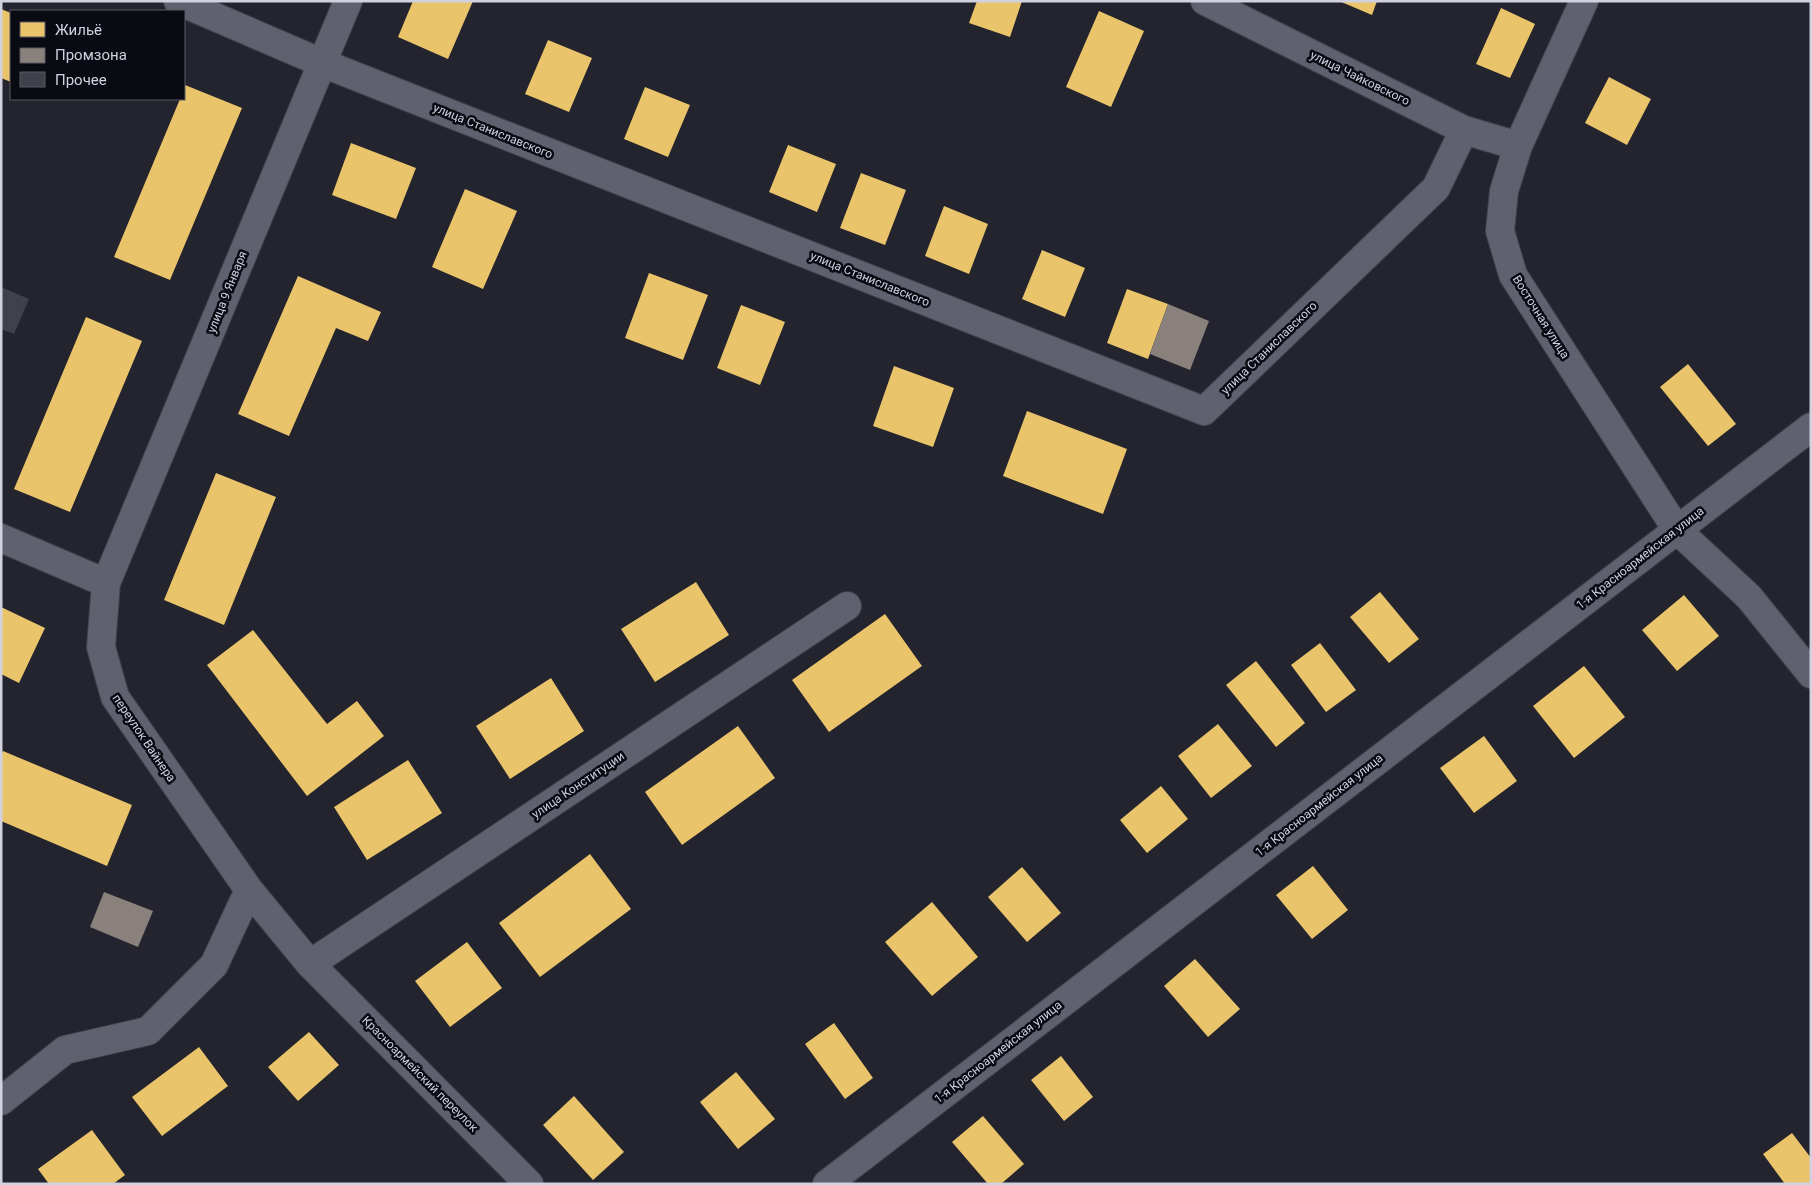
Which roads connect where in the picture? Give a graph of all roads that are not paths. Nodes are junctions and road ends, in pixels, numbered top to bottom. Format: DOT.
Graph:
graph roads {
  1 [pos="178,1"];
  2 [pos="348,1"];
  3 [pos="1206,1"];
  4 [pos="1584,1"];
  5 [pos="322,63"];
  6 [pos="1464,130"];
  7 [pos="1518,146"];
  8 [pos="1811,427"];
  9 [pos="1677,530"];
  10 [pos="1,538"];
  11 [pos="106,583"];
  12 [pos="846,606"];
  13 [pos="1811,674"];
  14 [pos="249,890"];
  15 [pos="310,964"];
  16 [pos="1,1101"];
  17 [pos="529,1184"];
  18 [pos="827,1184"];
  1 -- 5 [label="street, улица Станиславского"];
  2 -- 5 [label="street, улица 9 Января"];
  3 -- 6 [label="street, улица Чайковского"];
  4 -- 7 [label="street, Восточная улица"];
  5 -- 6 [label="street, улица Станиславского"];
  5 -- 11 [label="street, улица 9 Января"];
  6 -- 7 [label="street, улица Чайковского"];
  7 -- 9 [label="street, Восточная улица"];
  8 -- 9 [label="street, 1-я Красноармейская улица"];
  9 -- 13 [label="street, Восточная улица"];
  9 -- 18 [label="street, 1-я Красноармейская улица"];
  10 -- 11 [label="street"];
  11 -- 14 [label="street, переулок Вайнера"];
  12 -- 15 [label="street, улица Конституции"];
  14 -- 15 [label="street, переулок Вайнера"];
  14 -- 16 [label="street"];
  15 -- 17 [label="street, Красноармейский переулок"];
}
